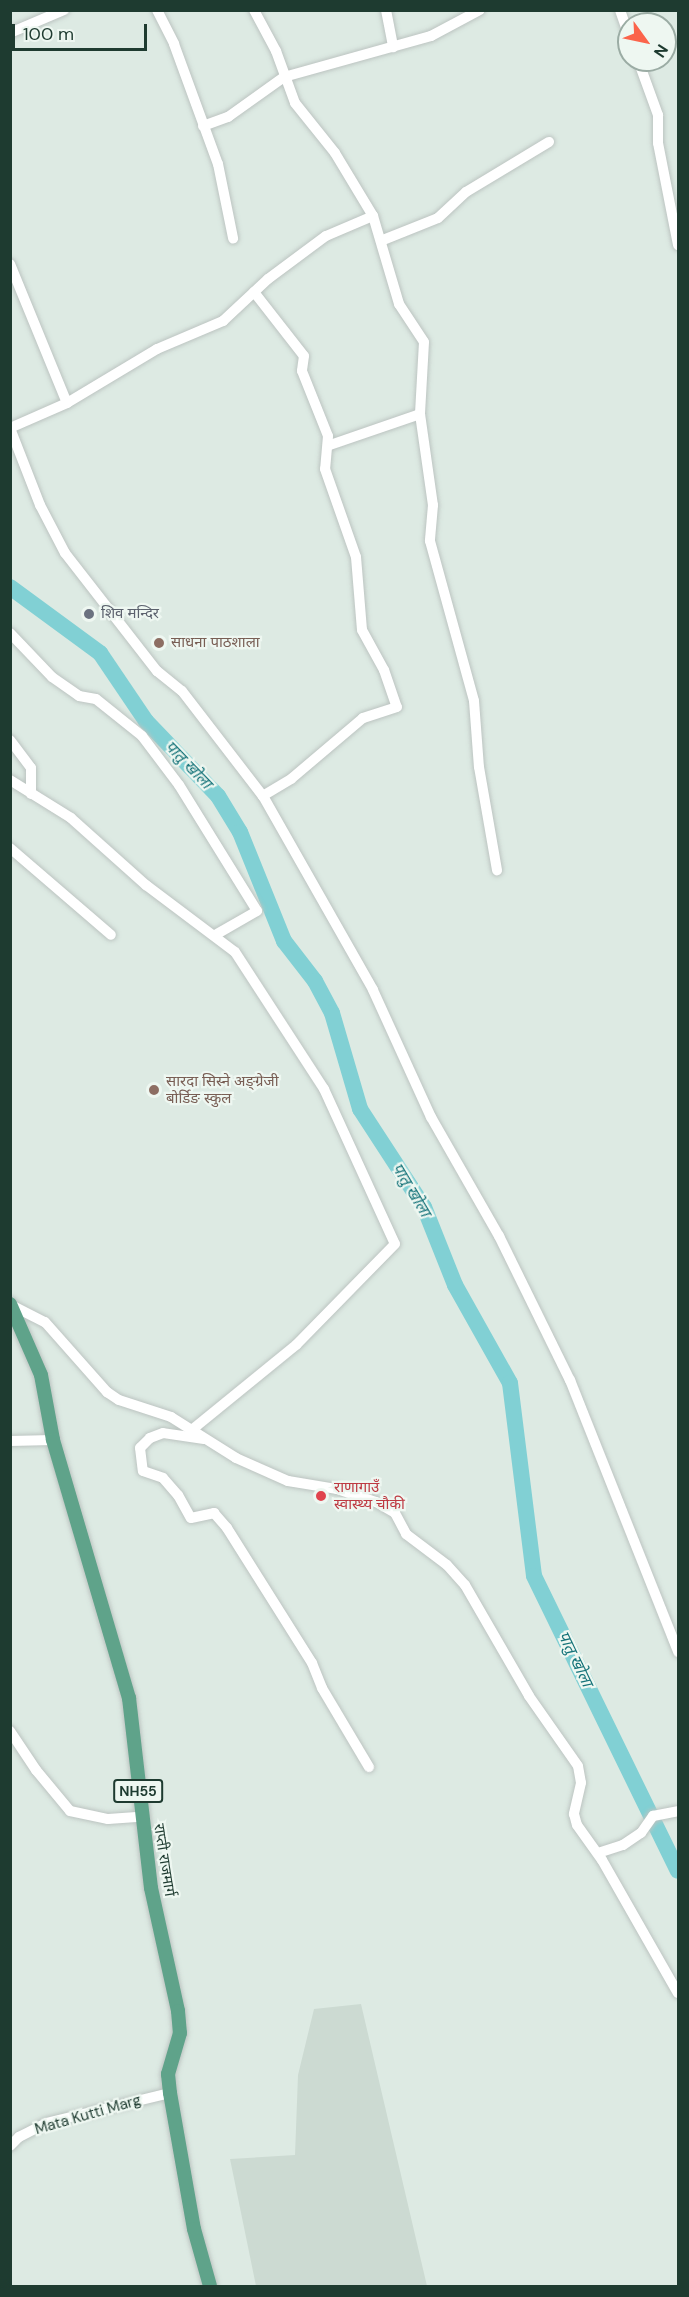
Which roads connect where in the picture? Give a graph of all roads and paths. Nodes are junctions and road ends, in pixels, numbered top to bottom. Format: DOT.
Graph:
graph roads {
  1 [pos="64,10"];
  2 [pos="157,10"];
  3 [pos="254,10"];
  4 [pos="386,10"];
  5 [pos="480,10"];
  6 [pos="10,33"];
  7 [pos="393,47"];
  8 [pos="642,72"];
  9 [pos="285,77"];
  10 [pos="203,126"];
  11 [pos="549,142"];
  12 [pos="373,216"];
  13 [pos="233,238"];
  14 [pos="383,240"];
  15 [pos="678,245"];
  16 [pos="10,264"];
  17 [pos="254,292"];
  18 [pos="67,403"];
  19 [pos="420,414"];
  20 [pos="10,428"];
  21 [pos="330,445"];
  22 [pos="10,633"];
  23 [pos="10,740"];
  24 [pos="10,780"];
  25 [pos="31,794"];
  26 [pos="263,796"];
  27 [pos="10,848"];
  28 [pos="497,870"];
  29 [pos="217,934"];
  30 [pos="111,935"];
  31 [pos="11,1305"];
  32 [pos="193,1429"];
  33 [pos="205,1439"];
  34 [pos="53,1440"];
  35 [pos="10,1441"];
  36 [pos="678,1652"];
  37 [pos="10,1731"];
  38 [pos="369,1767"];
  39 [pos="678,1810"];
  40 [pos="140,1817"];
  41 [pos="598,1853"];
  42 [pos="678,1993"];
  43 [pos="170,2093"];
  44 [pos="10,2146"];
  45 [pos="210,2286"];
  1 -- 6 [label="street"];
  2 -- 10 [label="street"];
  3 -- 9 [label="street"];
  4 -- 7 [label="street"];
  5 -- 7 [label="street"];
  7 -- 9 [label="street"];
  8 -- 15 [label="street"];
  9 -- 10 [label="street"];
  9 -- 12 [label="street"];
  10 -- 13 [label="street"];
  11 -- 14 [label="street"];
  12 -- 14 [label="street"];
  12 -- 17 [label="street"];
  14 -- 19 [label="street"];
  16 -- 18 [label="street"];
  17 -- 18 [label="street"];
  17 -- 21 [label="street"];
  18 -- 20 [label="street"];
  19 -- 21 [label="street"];
  19 -- 28 [label="street"];
  20 -- 26 [label="street"];
  21 -- 26 [label="street"];
  22 -- 29 [label="street"];
  23 -- 25 [label="street"];
  24 -- 25 [label="street"];
  25 -- 29 [label="street"];
  26 -- 36 [label="street"];
  27 -- 30 [label="street"];
  29 -- 32 [label="street"];
  31 -- 32 [label="street"];
  31 -- 34 [label="main road, राप्ती राजमार्ग / NH55"];
  32 -- 33 [label="street"];
  33 -- 38 [label="street"];
  33 -- 41 [label="street"];
  34 -- 35 [label="street"];
  34 -- 40 [label="main road, राप्ती राजमार्ग / NH55"];
  37 -- 40 [label="street"];
  39 -- 41 [label="street"];
  40 -- 43 [label="main road, राप्ती राजमार्ग / NH55"];
  41 -- 42 [label="street"];
  43 -- 44 [label="street, Mata Kutti Marg"];
  43 -- 45 [label="main road, राप्ती राजमार्ग / NH55"];
}
